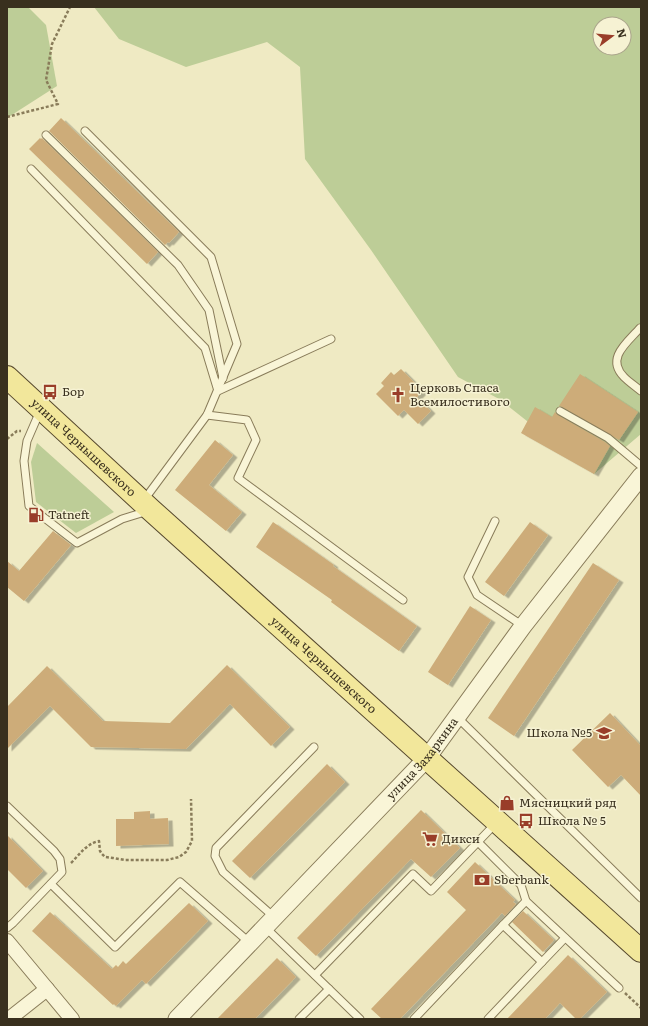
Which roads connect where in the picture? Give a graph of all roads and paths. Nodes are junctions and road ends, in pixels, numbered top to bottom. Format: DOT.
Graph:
graph roads {
  1 [pos="70,7"];
  2 [pos="7,117"];
  3 [pos="85,131"];
  4 [pos="46,135"];
  5 [pos="31,169"];
  6 [pos="640,328"];
  7 [pos="331,339"];
  8 [pos="7,377"];
  9 [pos="223,378"];
  10 [pos="218,391"];
  11 [pos="641,391"];
  12 [pos="40,409"];
  13 [pos="560,411"];
  14 [pos="207,416"];
  15 [pos="641,466"];
  16 [pos="641,476"];
  17 [pos="147,506"];
  18 [pos="495,520"];
  19 [pos="403,600"];
  20 [pos="522,626"];
  21 [pos="457,717"];
  22 [pos="314,747"];
  23 [pos="427,758"];
  24 [pos="191,800"];
  25 [pos="7,806"];
  26 [pos="498,821"];
  27 [pos="478,842"];
  28 [pos="62,872"];
  29 [pos="51,884"];
  30 [pos="641,898"];
  31 [pos="526,901"];
  32 [pos="270,922"];
  33 [pos="503,925"];
  34 [pos="7,928"];
  35 [pos="565,938"];
  36 [pos="7,941"];
  37 [pos="250,943"];
  38 [pos="641,951"];
  39 [pos="542,962"];
  40 [pos="315,975"];
  41 [pos="47,988"];
  42 [pos="619,988"];
  43 [pos="329,989"];
  44 [pos="641,1008"];
  45 [pos="8,1019"];
  46 [pos="72,1019"];
  47 [pos="177,1019"];
  48 [pos="299,1019"];
  49 [pos="360,1019"];
  50 [pos="414,1019"];
  51 [pos="488,1019"];
  1 -- 2 [label="path"];
  3 -- 9 [label="lane"];
  4 -- 9 [label="lane"];
  5 -- 10 [label="lane"];
  6 -- 11 [label="lane"];
  7 -- 10 [label="lane"];
  8 -- 12 [label="main road, улица Чернышевского"];
  9 -- 10 [label="lane"];
  10 -- 14 [label="lane"];
  12 -- 17 [label="main road, улица Чернышевского"];
  12 -- 17 [label="lane"];
  13 -- 15 [label="lane"];
  14 -- 17 [label="lane"];
  14 -- 19 [label="lane"];
  16 -- 20 [label="street, улица Захаркина"];
  17 -- 23 [label="main road, улица Чернышевского"];
  18 -- 20 [label="lane"];
  20 -- 21 [label="street, улица Захаркина"];
  21 -- 23 [label="street, улица Захаркина"];
  21 -- 30 [label="lane"];
  22 -- 32 [label="lane"];
  23 -- 26 [label="main road, улица Чернышевского"];
  23 -- 32 [label="street, улица Захаркина"];
  24 -- 28 [label="path"];
  25 -- 28 [label="lane"];
  26 -- 27 [label="lane"];
  26 -- 38 [label="main road, улица Чернышевского"];
  27 -- 31 [label="lane"];
  27 -- 40 [label="lane"];
  28 -- 29 [label="lane"];
  29 -- 34 [label="lane"];
  29 -- 37 [label="lane"];
  31 -- 33 [label="lane"];
  31 -- 35 [label="lane"];
  32 -- 37 [label="street, улица Захаркина"];
  32 -- 40 [label="lane"];
  33 -- 39 [label="lane"];
  33 -- 50 [label="lane"];
  35 -- 39 [label="lane"];
  35 -- 42 [label="lane"];
  36 -- 41 [label="street"];
  37 -- 47 [label="street, улица Захаркина"];
  39 -- 51 [label="lane"];
  40 -- 43 [label="lane"];
  41 -- 45 [label="street"];
  41 -- 46 [label="street"];
  42 -- 44 [label="path"];
  43 -- 48 [label="lane"];
  43 -- 49 [label="lane"];
}
